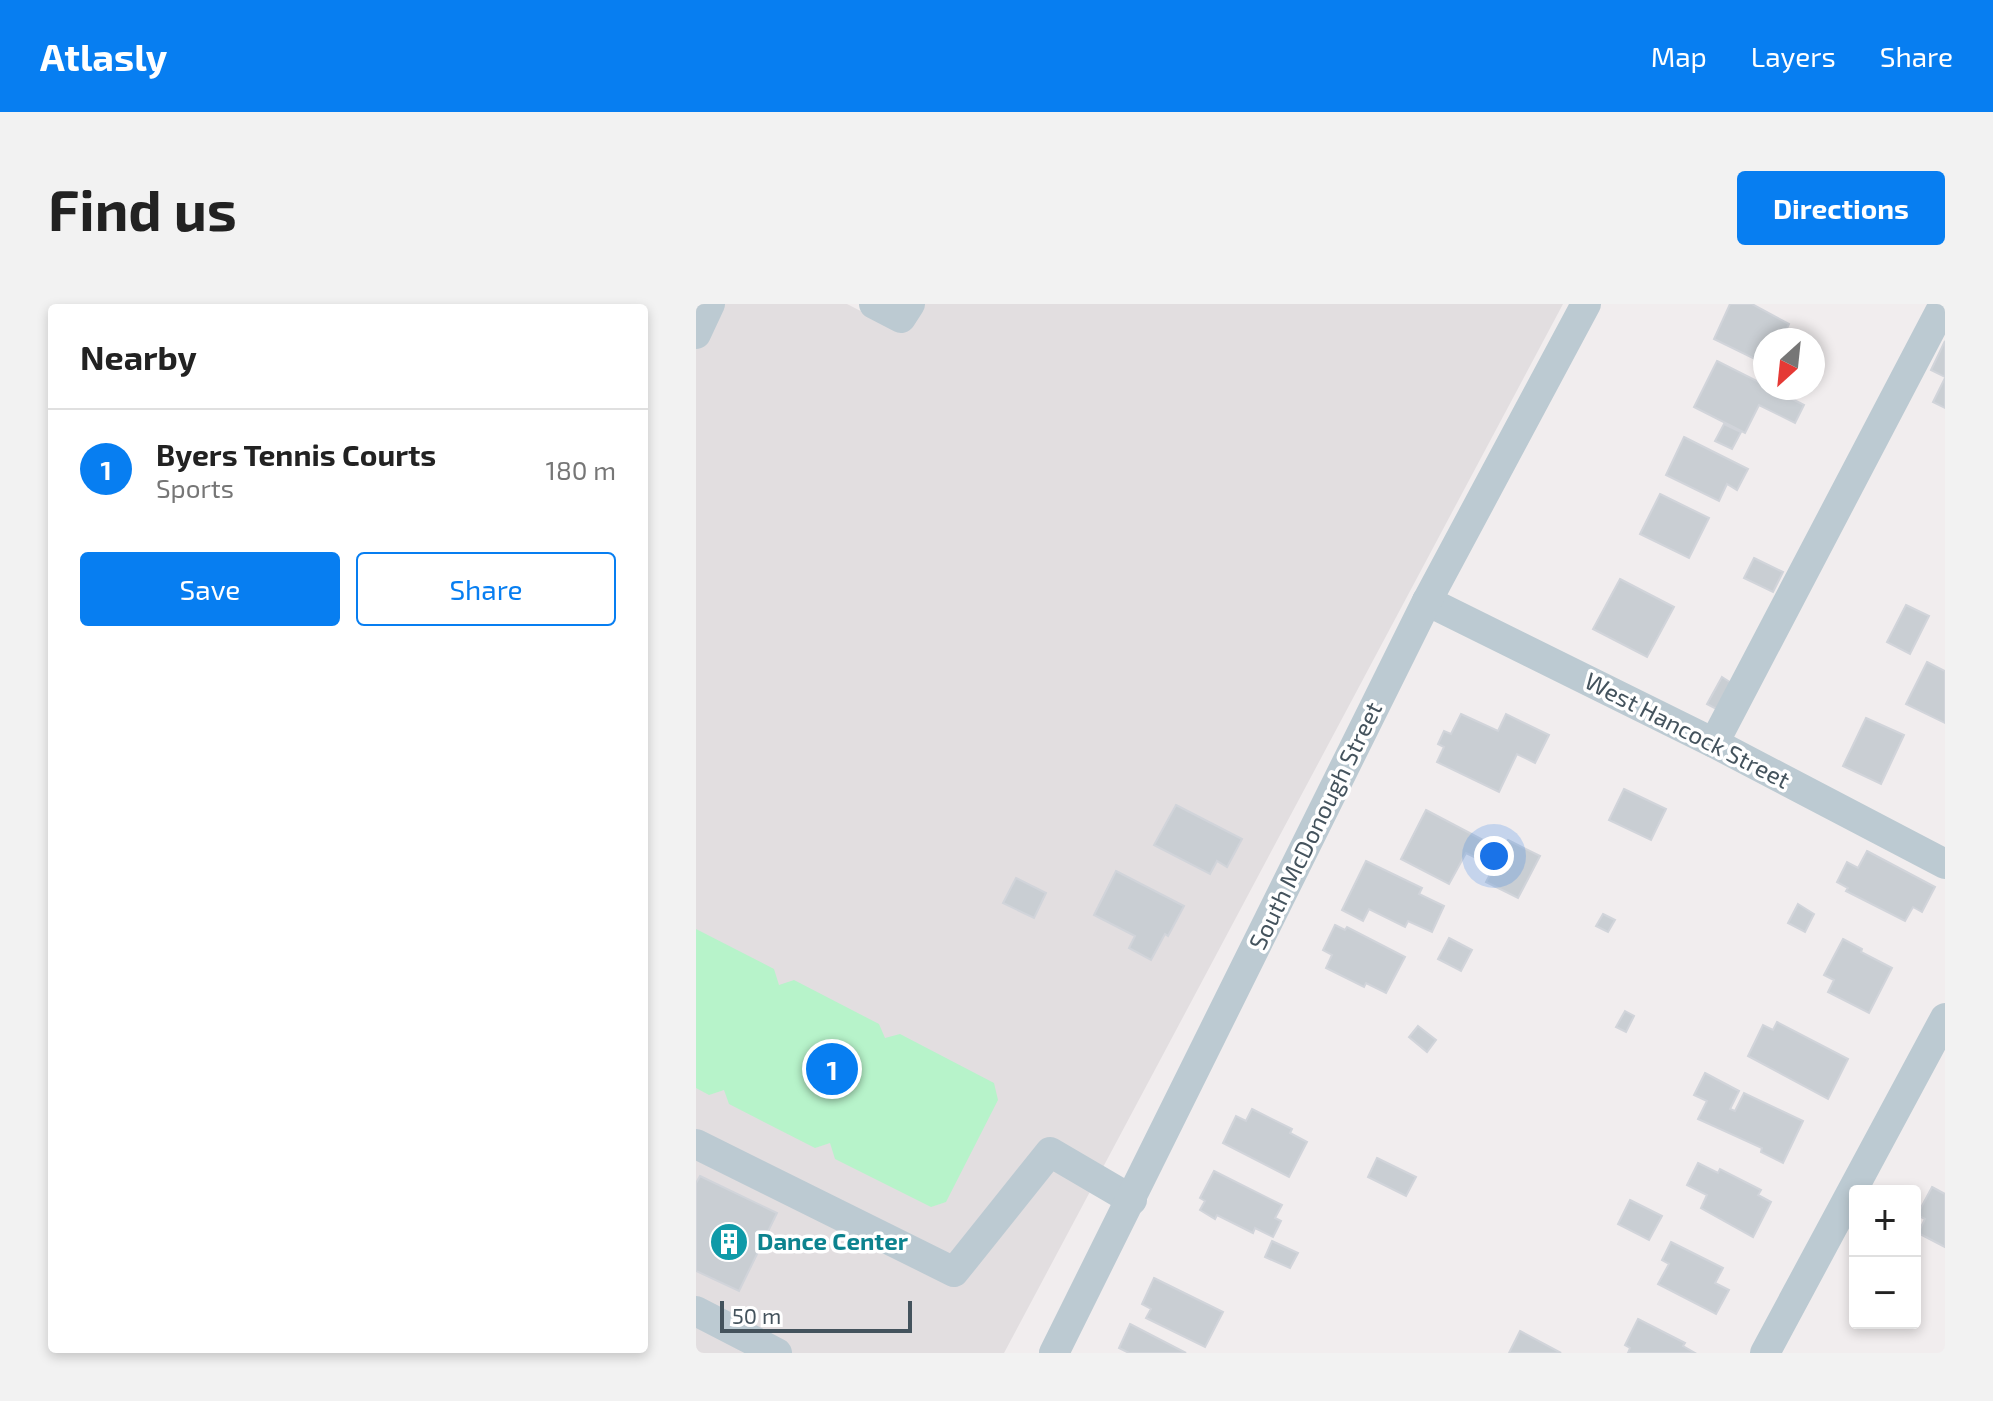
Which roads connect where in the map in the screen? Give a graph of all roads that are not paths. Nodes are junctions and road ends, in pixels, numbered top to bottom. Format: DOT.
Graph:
graph roads {
  1 [pos="710,304"];
  2 [pos="874,304"];
  3 [pos="1586,304"];
  4 [pos="1944,304"];
  5 [pos="906,311"];
  6 [pos="696,334"];
  7 [pos="1427,601"];
  8 [pos="1714,743"];
  9 [pos="1945,864"];
  10 [pos="1945,1018"];
  11 [pos="697,1149"];
  12 [pos="1132,1200"];
  13 [pos="696,1311"];
  14 [pos="777,1353"];
  15 [pos="1054,1353"];
  16 [pos="1765,1353"];
  1 -- 6 [label="street"];
  2 -- 5 [label="street"];
  3 -- 7 [label="street, South McDonough Street"];
  4 -- 8 [label="street"];
  7 -- 8 [label="street, West Hancock Street"];
  7 -- 12 [label="street, South McDonough Street"];
  8 -- 9 [label="street, West Hancock Street"];
  10 -- 16 [label="street"];
  11 -- 12 [label="street"];
  12 -- 15 [label="street, South McDonough Street"];
  13 -- 14 [label="street"];
}
